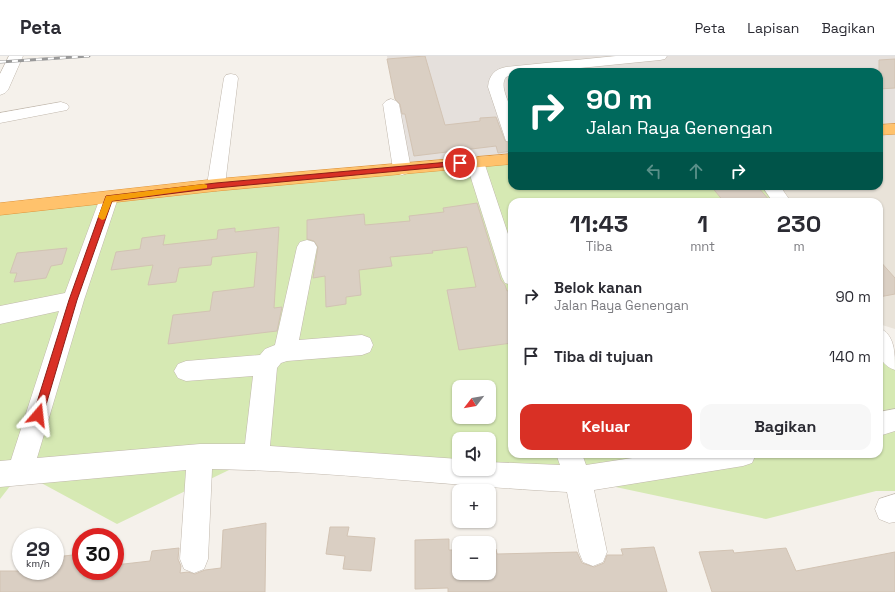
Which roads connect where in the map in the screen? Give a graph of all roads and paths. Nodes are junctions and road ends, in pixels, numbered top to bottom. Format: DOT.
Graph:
graph roads {
  1 [pos="16,56"];
  2 [pos="660,56"];
  3 [pos="537,68"];
  4 [pos="508,71"];
  5 [pos="231,78"];
  6 [pos="0,90"];
  7 [pos="391,104"];
  8 [pos="61,107"];
  9 [pos="0,118"];
  10 [pos="508,124"];
  11 [pos="895,128"];
  12 [pos="883,130"];
  13 [pos="401,157"];
  14 [pos="508,158"];
  15 [pos="475,162"];
  16 [pos="218,175"];
  17 [pos="109,198"];
  18 [pos="0,209"];
  19 [pos="307,247"];
  20 [pos="508,265"];
  21 [pos="73,300"];
  22 [pos="0,315"];
  23 [pos="883,343"];
  24 [pos="362,345"];
  25 [pos="285,351"];
  26 [pos="895,360"];
  27 [pos="266,365"];
  28 [pos="186,371"];
  29 [pos="895,420"];
  30 [pos="883,423"];
  31 [pos="200,456"];
  32 [pos="256,456"];
  33 [pos="571,458"];
  34 [pos="717,458"];
  35 [pos="10,473"];
  36 [pos="578,479"];
  37 [pos="593,552"];
  38 [pos="194,559"];
  1 -- 6 [label="street"];
  2 -- 3 [label="street"];
  4 -- 10 [label="street"];
  5 -- 16 [label="street"];
  7 -- 13 [label="street"];
  8 -- 9 [label="street"];
  11 -- 12 [label="highway"];
  13 -- 15 [label="highway"];
  13 -- 16 [label="highway"];
  14 -- 15 [label="highway"];
  15 -- 20 [label="street"];
  16 -- 17 [label="highway"];
  17 -- 18 [label="highway"];
  17 -- 21 [label="street"];
  19 -- 25 [label="street"];
  21 -- 22 [label="street"];
  21 -- 35 [label="street"];
  23 -- 26 [label="street"];
  24 -- 25 [label="street"];
  25 -- 27 [label="street"];
  27 -- 28 [label="street"];
  27 -- 32 [label="street"];
  29 -- 30 [label="street"];
  31 -- 32 [label="street"];
  31 -- 35 [label="street"];
  31 -- 38 [label="street"];
  32 -- 36 [label="street"];
  33 -- 36 [label="street"];
  34 -- 36 [label="street"];
  36 -- 37 [label="street"];
}
